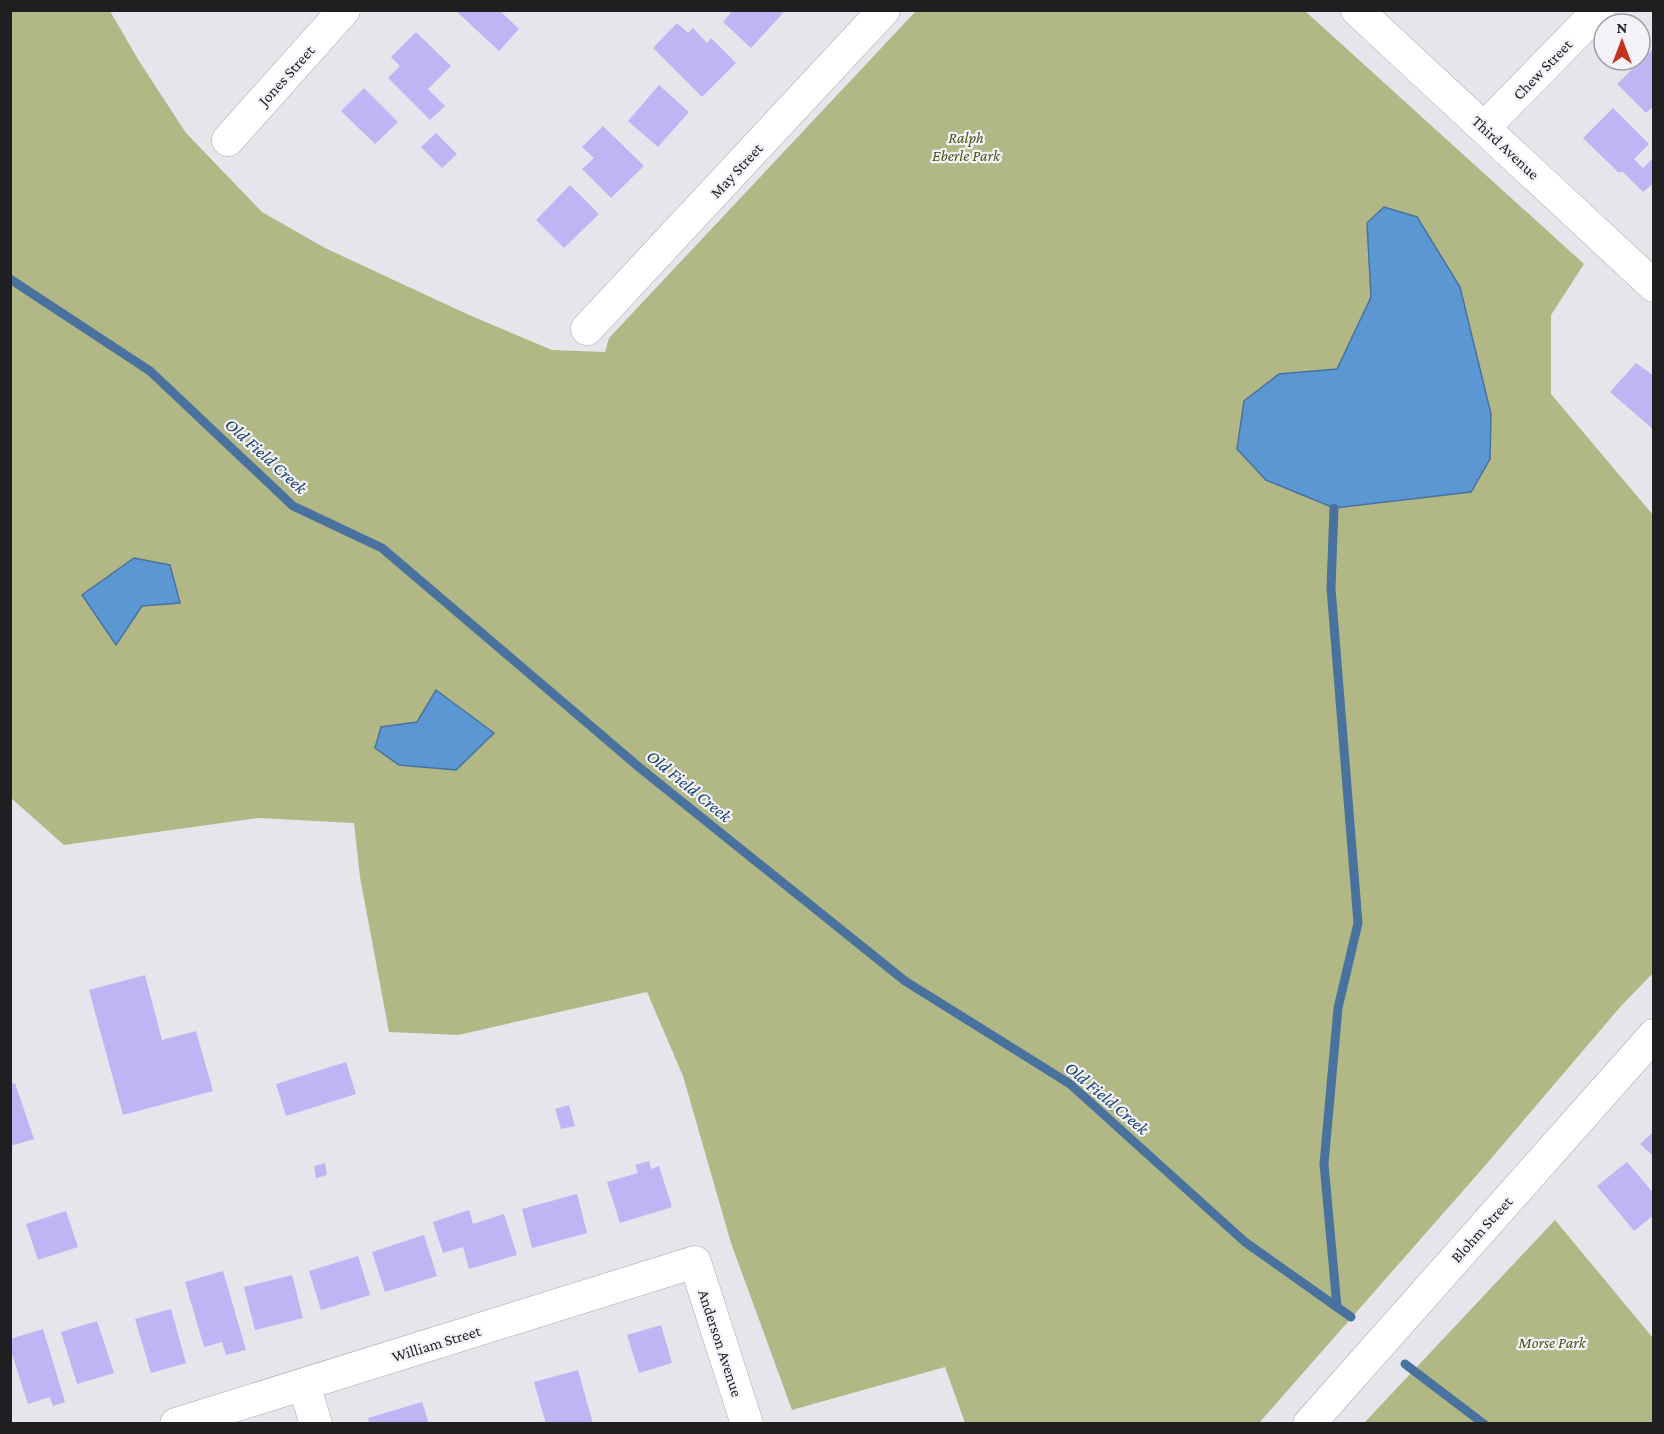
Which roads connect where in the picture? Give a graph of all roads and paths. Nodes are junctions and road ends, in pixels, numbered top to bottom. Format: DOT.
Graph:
graph roads {
  1 [pos="344,10"];
  2 [pos="884,10"];
  3 [pos="1357,10"];
  4 [pos="1599,10"];
  5 [pos="1485,127"];
  6 [pos="228,140"];
  7 [pos="1653,285"];
  8 [pos="587,329"];
  9 [pos="1653,1035"];
  10 [pos="695,1262"];
  11 [pos="304,1385"];
  12 [pos="176,1424"];
  13 [pos="316,1424"];
  14 [pos="747,1424"];
  15 [pos="1309,1424"];
  1 -- 6 [label="street, Jones Street"];
  2 -- 8 [label="street, May Street"];
  3 -- 5 [label="street, Third Avenue"];
  4 -- 5 [label="street, Chew Street"];
  5 -- 7 [label="street, Third Avenue"];
  9 -- 15 [label="street, Blohm Street"];
  10 -- 11 [label="street, William Street"];
  10 -- 14 [label="street, Anderson Avenue"];
  11 -- 12 [label="street, William Street"];
  11 -- 13 [label="street"];
}
